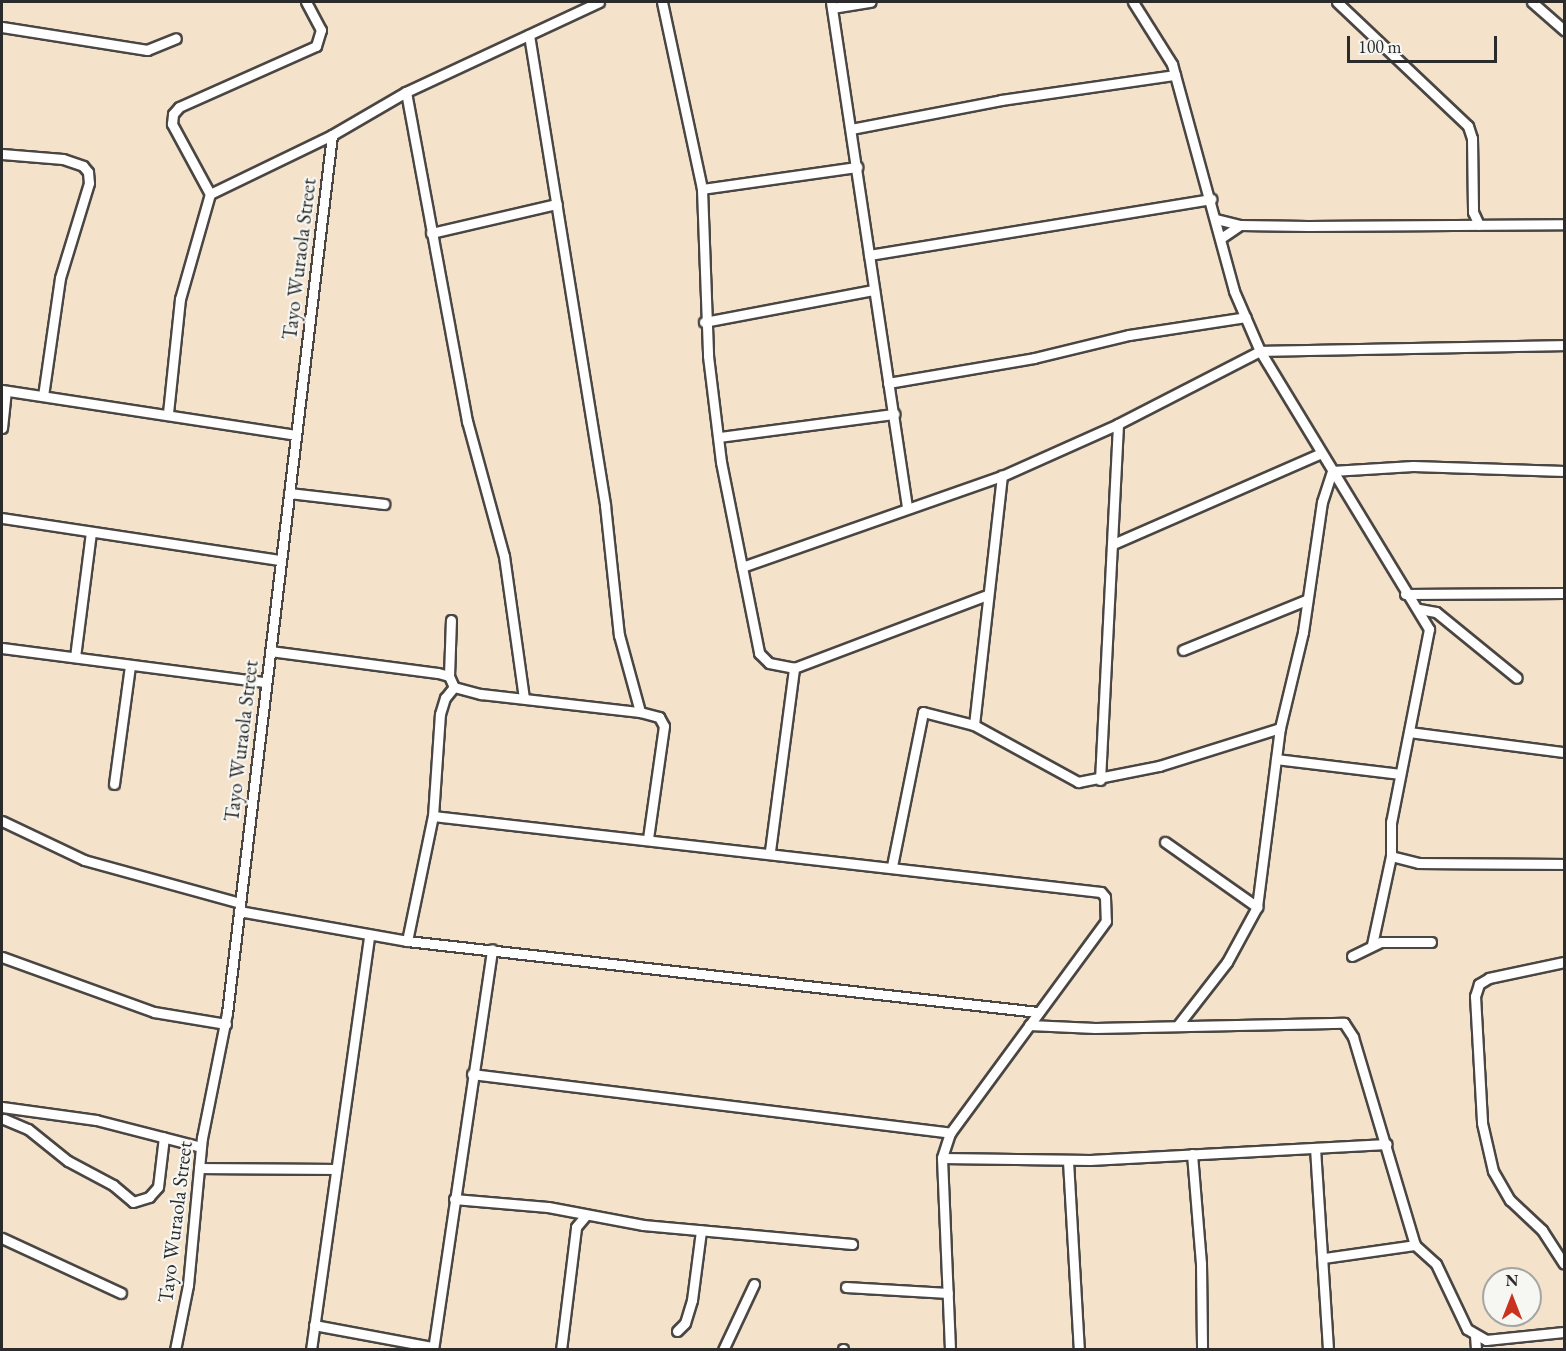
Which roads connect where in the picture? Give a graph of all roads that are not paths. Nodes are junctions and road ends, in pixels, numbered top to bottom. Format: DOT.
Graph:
graph roads {
  1 [pos="306,2"];
  2 [pos="599,2"];
  3 [pos="662,2"];
  4 [pos="871,2"];
  5 [pos="1133,2"];
  6 [pos="1337,2"];
  7 [pos="1532,2"];
  8 [pos="832,5"];
  9 [pos="2,27"];
  10 [pos="1564,30"];
  11 [pos="530,35"];
  12 [pos="176,38"];
  13 [pos="1175,75"];
  14 [pos="406,92"];
  15 [pos="851,129"];
  16 [pos="332,135"];
  17 [pos="2,154"];
  18 [pos="857,167"];
  19 [pos="702,189"];
  20 [pos="210,194"];
  21 [pos="1211,199"];
  22 [pos="557,204"];
  23 [pos="1473,212"];
  24 [pos="1216,219"];
  25 [pos="1564,224"];
  26 [pos="1240,225"];
  27 [pos="1461,225"];
  28 [pos="1479,225"];
  29 [pos="431,232"];
  30 [pos="1221,238"];
  31 [pos="869,255"];
  32 [pos="874,290"];
  33 [pos="1246,317"];
  34 [pos="704,322"];
  35 [pos="1564,345"];
  36 [pos="1260,351"];
  37 [pos="888,383"];
  38 [pos="4,391"];
  39 [pos="43,396"];
  40 [pos="168,413"];
  41 [pos="894,414"];
  42 [pos="1118,424"];
  43 [pos="2,428"];
  44 [pos="296,435"];
  45 [pos="719,437"];
  46 [pos="1321,453"];
  47 [pos="1332,471"];
  48 [pos="1564,471"];
  49 [pos="1002,476"];
  50 [pos="289,493"];
  51 [pos="384,504"];
  52 [pos="907,507"];
  53 [pos="2,518"];
  54 [pos="91,532"];
  55 [pos="1113,544"];
  56 [pos="280,560"];
  57 [pos="742,567"];
  58 [pos="1564,593"];
  59 [pos="1405,594"];
  60 [pos="985,596"];
  61 [pos="1306,600"];
  62 [pos="1419,609"];
  63 [pos="451,620"];
  64 [pos="2,648"];
  65 [pos="1183,650"];
  66 [pos="270,651"];
  67 [pos="75,657"];
  68 [pos="130,665"];
  69 [pos="794,668"];
  70 [pos="449,676"];
  71 [pos="1517,678"];
  72 [pos="265,682"];
  73 [pos="454,687"];
  74 [pos="524,698"];
  75 [pos="640,712"];
  76 [pos="974,725"];
  77 [pos="1280,728"];
  78 [pos="1409,732"];
  79 [pos="1564,752"];
  80 [pos="1276,759"];
  81 [pos="1400,774"];
  82 [pos="1100,780"];
  83 [pos="114,784"];
  84 [pos="433,816"];
  85 [pos="2,821"];
  86 [pos="648,839"];
  87 [pos="1165,842"];
  88 [pos="770,851"];
  89 [pos="1391,856"];
  90 [pos="1564,864"];
  91 [pos="892,866"];
  92 [pos="240,907"];
  93 [pos="1257,907"];
  94 [pos="369,936"];
  95 [pos="407,941"];
  96 [pos="1431,942"];
  97 [pos="1372,945"];
  98 [pos="492,949"];
  99 [pos="1352,956"];
  100 [pos="2,957"];
  101 [pos="1564,962"];
  102 [pos="1038,1012"];
  103 [pos="226,1024"];
  104 [pos="1029,1024"];
  105 [pos="1178,1025"];
  106 [pos="472,1074"];
  107 [pos="2,1107"];
  108 [pos="3,1122"];
  109 [pos="950,1133"];
  110 [pos="164,1137"];
  111 [pos="1387,1144"];
  112 [pos="201,1147"];
  113 [pos="1315,1149"];
  114 [pos="1192,1154"];
  115 [pos="942,1158"];
  116 [pos="1068,1161"];
  117 [pos="199,1168"];
  118 [pos="335,1169"];
  119 [pos="454,1198"];
  120 [pos="569,1211"];
  121 [pos="586,1215"];
  122 [pos="576,1227"];
  123 [pos="701,1231"];
  124 [pos="2,1238"];
  125 [pos="852,1245"];
  126 [pos="1415,1245"];
  127 [pos="1324,1258"];
  128 [pos="1564,1264"];
  129 [pos="754,1284"];
  130 [pos="846,1287"];
  131 [pos="121,1293"];
  132 [pos="948,1293"];
  133 [pos="314,1325"];
  134 [pos="677,1331"];
  135 [pos="1564,1332"];
  136 [pos="1475,1335"];
  137 [pos="433,1348"];
  138 [pos="175,1350"];
  139 [pos="311,1350"];
  140 [pos="561,1350"];
  141 [pos="723,1350"];
  142 [pos="950,1350"];
  143 [pos="1079,1350"];
  144 [pos="1202,1350"];
  145 [pos="1328,1350"];
  146 [pos="1476,1350"];
  1 -- 20 [label="street"];
  2 -- 11 [label="street"];
  3 -- 19 [label="street"];
  4 -- 8 [label="street"];
  5 -- 13 [label="street"];
  6 -- 23 [label="street"];
  7 -- 10 [label="street"];
  8 -- 15 [label="street"];
  9 -- 12 [label="street"];
  11 -- 14 [label="street"];
  11 -- 22 [label="street"];
  13 -- 15 [label="street"];
  13 -- 21 [label="street"];
  14 -- 16 [label="street"];
  14 -- 29 [label="street"];
  15 -- 18 [label="street"];
  16 -- 20 [label="street"];
  16 -- 44 [label="street, Tayo Wuraola Street"];
  17 -- 39 [label="street"];
  18 -- 19 [label="street"];
  18 -- 31 [label="street"];
  19 -- 34 [label="street"];
  20 -- 40 [label="street"];
  21 -- 24 [label="street"];
  21 -- 31 [label="street"];
  22 -- 29 [label="street"];
  22 -- 75 [label="street"];
  23 -- 27 [label="street"];
  23 -- 28 [label="street"];
  24 -- 26 [label="street"];
  24 -- 30 [label="street"];
  25 -- 28 [label="street"];
  26 -- 27 [label="street"];
  26 -- 30 [label="street"];
  27 -- 28 [label="street"];
  29 -- 74 [label="street"];
  30 -- 33 [label="street"];
  31 -- 32 [label="street"];
  32 -- 34 [label="street"];
  32 -- 37 [label="street"];
  33 -- 36 [label="street"];
  33 -- 37 [label="street"];
  34 -- 45 [label="street"];
  35 -- 36 [label="street"];
  36 -- 42 [label="street"];
  36 -- 46 [label="street"];
  37 -- 41 [label="street"];
  38 -- 39 [label="street"];
  38 -- 43 [label="street"];
  39 -- 40 [label="street"];
  40 -- 44 [label="street"];
  41 -- 45 [label="street"];
  41 -- 52 [label="street"];
  42 -- 49 [label="street"];
  42 -- 55 [label="street"];
  44 -- 50 [label="street, Tayo Wuraola Street"];
  45 -- 57 [label="street"];
  46 -- 47 [label="street"];
  46 -- 55 [label="street"];
  47 -- 48 [label="street"];
  47 -- 59 [label="street"];
  47 -- 61 [label="street"];
  49 -- 52 [label="street"];
  49 -- 60 [label="street"];
  50 -- 51 [label="street"];
  50 -- 56 [label="street, Tayo Wuraola Street"];
  52 -- 57 [label="street"];
  53 -- 54 [label="street"];
  54 -- 56 [label="street"];
  54 -- 67 [label="street"];
  55 -- 82 [label="street"];
  56 -- 66 [label="street, Tayo Wuraola Street"];
  57 -- 69 [label="street"];
  58 -- 59 [label="street"];
  59 -- 62 [label="street"];
  60 -- 69 [label="street"];
  60 -- 76 [label="street"];
  61 -- 65 [label="street"];
  61 -- 77 [label="street"];
  62 -- 71 [label="street"];
  62 -- 78 [label="street"];
  63 -- 70 [label="street"];
  64 -- 67 [label="street"];
  66 -- 70 [label="street"];
  66 -- 72 [label="street, Tayo Wuraola Street"];
  67 -- 68 [label="street"];
  68 -- 72 [label="street"];
  68 -- 83 [label="street"];
  69 -- 88 [label="street"];
  70 -- 73 [label="street"];
  72 -- 92 [label="street, Tayo Wuraola Street"];
  73 -- 74 [label="street"];
  73 -- 84 [label="street"];
  74 -- 75 [label="street"];
  75 -- 86 [label="street"];
  76 -- 82 [label="street"];
  76 -- 91 [label="street"];
  77 -- 80 [label="street"];
  77 -- 82 [label="street"];
  78 -- 79 [label="street"];
  78 -- 81 [label="street"];
  80 -- 81 [label="street"];
  80 -- 93 [label="street"];
  81 -- 89 [label="street"];
  84 -- 86 [label="street"];
  84 -- 95 [label="street"];
  85 -- 92 [label="street"];
  86 -- 88 [label="street"];
  87 -- 93 [label="street"];
  88 -- 91 [label="street"];
  89 -- 90 [label="street"];
  89 -- 97 [label="street"];
  91 -- 102 [label="street"];
  92 -- 94 [label="street"];
  92 -- 103 [label="street, Tayo Wuraola Street"];
  93 -- 105 [label="street"];
  94 -- 95 [label="street"];
  94 -- 118 [label="street"];
  95 -- 98 [label="street"];
  96 -- 97 [label="street"];
  97 -- 99 [label="street"];
  98 -- 102 [label="street"];
  98 -- 106 [label="street"];
  100 -- 103 [label="street"];
  101 -- 128 [label="street"];
  102 -- 104 [label="street"];
  103 -- 112 [label="street, Tayo Wuraola Street"];
  104 -- 105 [label="street"];
  104 -- 109 [label="street"];
  105 -- 111 [label="street"];
  106 -- 109 [label="street"];
  106 -- 119 [label="street"];
  107 -- 108 [label="street"];
  107 -- 110 [label="street"];
  108 -- 110 [label="street"];
  109 -- 115 [label="street"];
  110 -- 112 [label="street"];
  111 -- 113 [label="street"];
  111 -- 126 [label="street"];
  112 -- 117 [label="street, Tayo Wuraola Street"];
  113 -- 114 [label="street"];
  113 -- 127 [label="street"];
  114 -- 116 [label="street"];
  114 -- 144 [label="street"];
  115 -- 116 [label="street"];
  115 -- 132 [label="street"];
  116 -- 143 [label="street"];
  117 -- 118 [label="street"];
  117 -- 138 [label="street, Tayo Wuraola Street"];
  118 -- 133 [label="street"];
  119 -- 120 [label="street"];
  119 -- 137 [label="street"];
  120 -- 121 [label="street"];
  120 -- 122 [label="street"];
  121 -- 122 [label="street"];
  121 -- 123 [label="street"];
  122 -- 140 [label="street"];
  123 -- 125 [label="street"];
  123 -- 134 [label="street"];
  124 -- 131 [label="street"];
  126 -- 127 [label="street"];
  126 -- 136 [label="street"];
  127 -- 145 [label="street"];
  129 -- 141 [label="street"];
  130 -- 132 [label="street"];
  132 -- 142 [label="street"];
  133 -- 137 [label="street"];
  133 -- 139 [label="street"];
  135 -- 136 [label="street"];
  136 -- 146 [label="street"];
}
